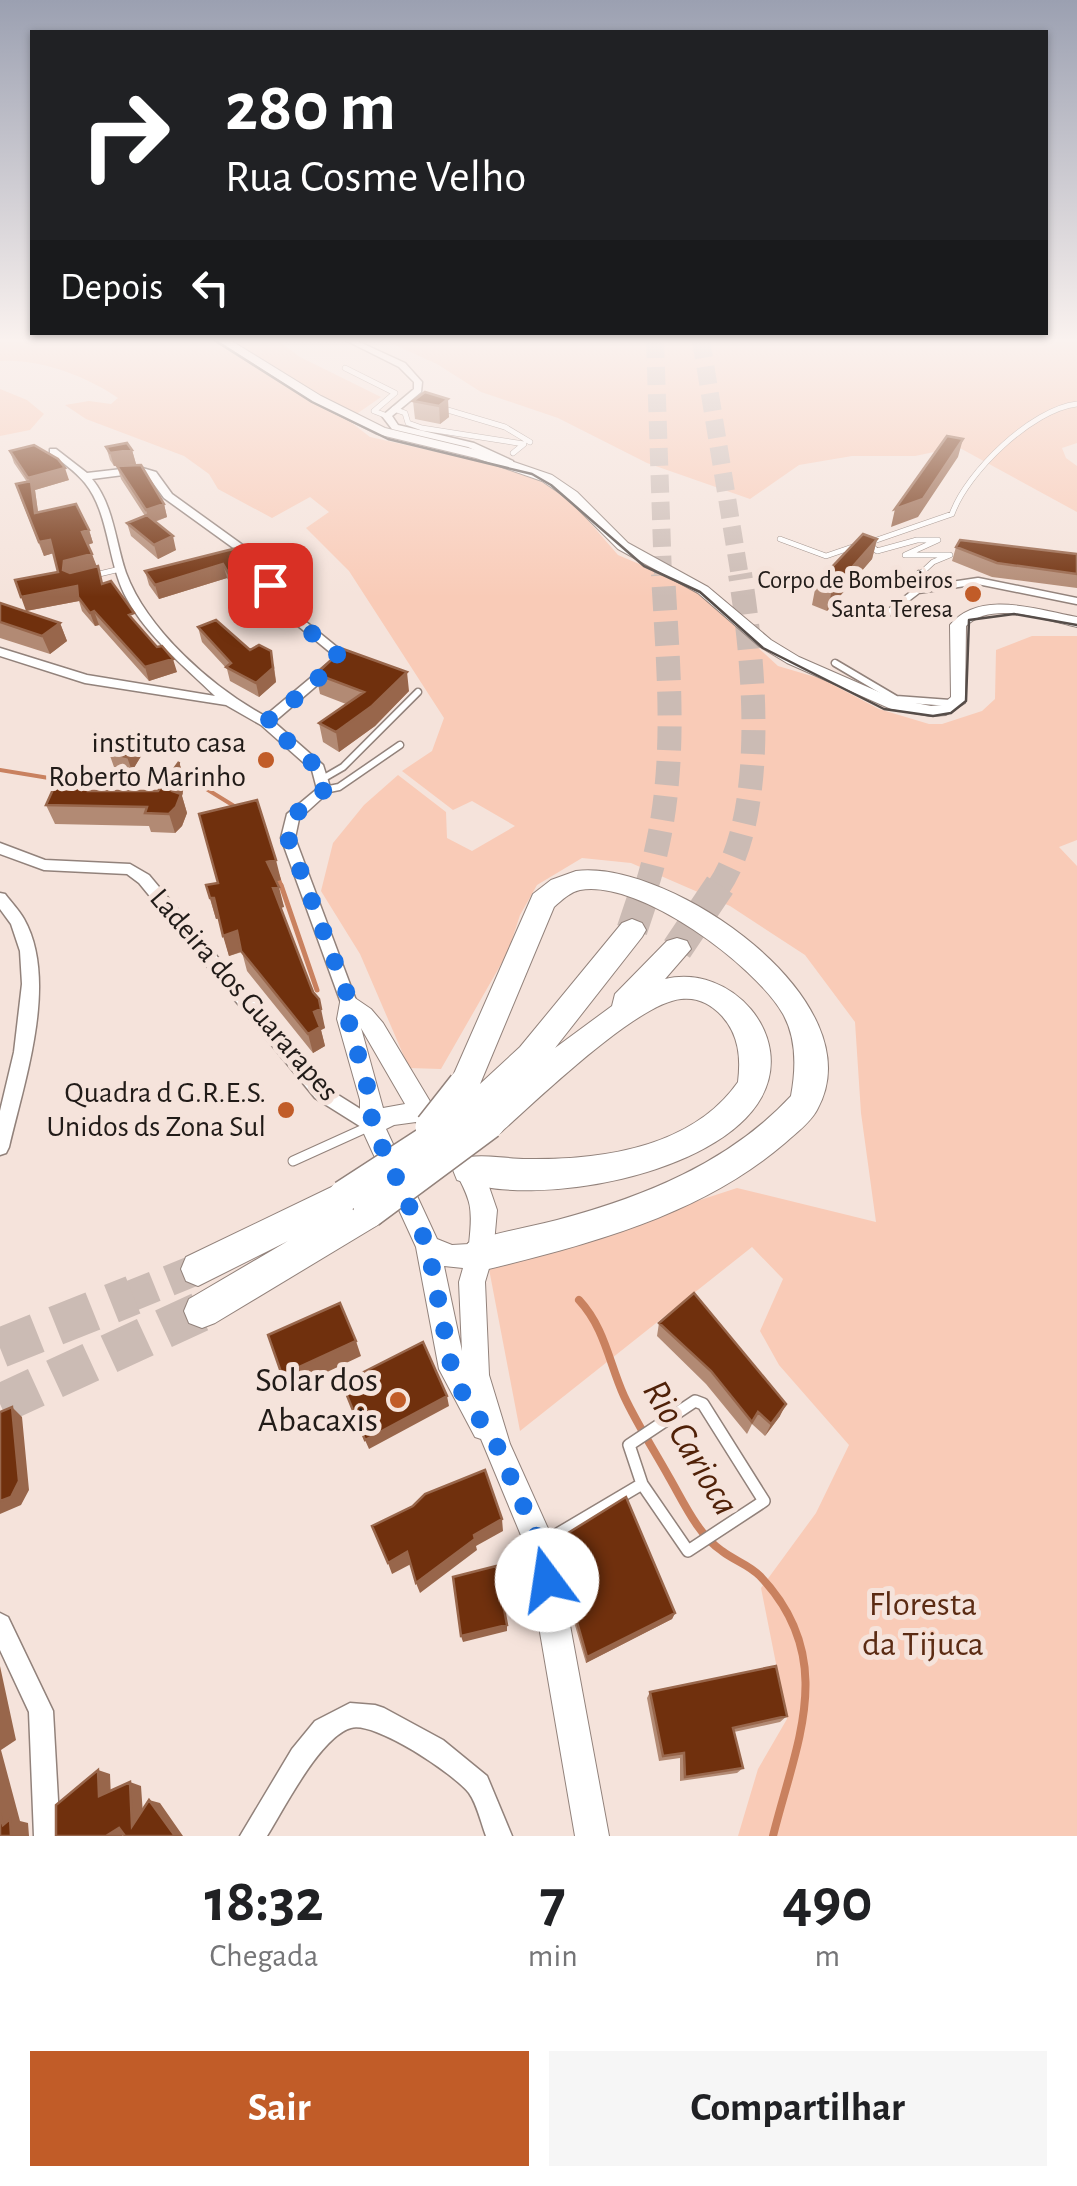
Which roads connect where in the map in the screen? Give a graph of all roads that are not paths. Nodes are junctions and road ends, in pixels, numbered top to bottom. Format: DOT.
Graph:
graph roads {
  1 [pos="370,426"];
  2 [pos="398,426"];
  3 [pos="416,426"];
  4 [pos="501,426"];
  5 [pos="1028,426"];
  6 [pos="530,442"];
  7 [pos="52,450"];
  8 [pos="513,459"];
  9 [pos="89,476"];
  10 [pos="780,539"];
  11 [pos="868,543"];
  12 [pos="120,569"];
  13 [pos="88,576"];
  14 [pos="918,590"];
  15 [pos="1077,601"];
  16 [pos="888,612"];
  17 [pos="1077,622"];
  18 [pos="0,652"];
  19 [pos="835,662"];
  20 [pos="418,692"];
  21 [pos="229,702"];
  22 [pos="955,702"];
  23 [pos="266,722"];
  24 [pos="400,745"];
  25 [pos="324,784"];
  26 [pos="0,848"];
  27 [pos="0,898"];
  28 [pos="632,930"];
  29 [pos="677,949"];
  30 [pos="350,1002"];
  31 [pos="577,1048"];
  32 [pos="404,1087"];
  33 [pos="478,1103"];
  34 [pos="420,1112"];
  35 [pos="372,1113"];
  36 [pos="0,1146"];
  37 [pos="293,1161"];
  38 [pos="469,1170"];
  39 [pos="410,1203"];
  40 [pos="357,1204"];
  41 [pos="428,1247"];
  42 [pos="480,1254"];
  43 [pos="198,1269"];
  44 [pos="202,1311"];
  45 [pos="497,1446"];
  46 [pos="642,1484"];
  47 [pos="540,1544"];
  48 [pos="0,1625"];
  49 [pos="47,1836"];
  50 [pos="253,1836"];
  51 [pos="499,1836"];
  52 [pos="592,1836"];
  1 -- 8 [label="street"];
  2 -- 8 [label="street"];
  3 -- 8 [label="lane"];
  4 -- 6 [label="lane"];
  5 -- 11 [label="lane"];
  7 -- 9 [label="street"];
  8 -- 22 [label="street"];
  9 -- 12 [label="street"];
  9 -- 23 [label="street"];
  10 -- 11 [label="lane"];
  11 -- 14 [label="lane"];
  12 -- 13 [label="lane"];
  12 -- 21 [label="street"];
  14 -- 15 [label="lane"];
  14 -- 16 [label="lane"];
  17 -- 22 [label="street"];
  18 -- 21 [label="street"];
  19 -- 22 [label="lane"];
  20 -- 25 [label="lane"];
  21 -- 23 [label="street"];
  23 -- 25 [label="street"];
  24 -- 25 [label="lane"];
  25 -- 30 [label="street"];
  26 -- 35 [label="street, Ladeira dos Guararapes"];
  27 -- 36 [label="street"];
  28 -- 33 [label="highway"];
  29 -- 31 [label="highway"];
  30 -- 32 [label="street"];
  30 -- 35 [label="street"];
  31 -- 33 [label="highway"];
  31 -- 38 [label="highway"];
  32 -- 34 [label="street"];
  32 -- 35 [label="street"];
  33 -- 40 [label="highway, bridge"];
  33 -- 40 [label="highway, bridge"];
  33 -- 42 [label="highway"];
  34 -- 35 [label="street"];
  34 -- 38 [label="street"];
  35 -- 37 [label="lane"];
  35 -- 39 [label="street"];
  38 -- 39 [label="street"];
  38 -- 42 [label="street"];
  39 -- 41 [label="street"];
  40 -- 43 [label="highway"];
  40 -- 44 [label="highway"];
  41 -- 42 [label="street"];
  41 -- 45 [label="street"];
  42 -- 45 [label="street"];
  45 -- 47 [label="street"];
  46 -- 46 [label="lane"];
  46 -- 47 [label="lane"];
  47 -- 52 [label="street"];
  48 -- 49 [label="street"];
  50 -- 51 [label="street"];
}
